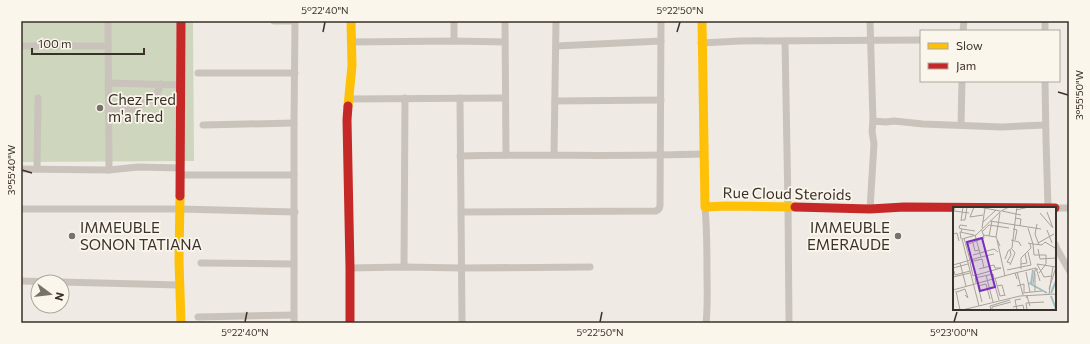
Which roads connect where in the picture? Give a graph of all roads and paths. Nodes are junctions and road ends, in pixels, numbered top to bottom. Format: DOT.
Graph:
graph roads {
  1 [pos="108,21"];
  2 [pos="181,21"];
  3 [pos="274,21"];
  4 [pos="295,21"];
  5 [pos="351,21"];
  6 [pos="454,21"];
  7 [pos="505,21"];
  8 [pos="556,21"];
  9 [pos="661,21"];
  10 [pos="702,21"];
  11 [pos="870,21"];
  12 [pos="920,40"];
  13 [pos="454,41"];
  14 [pos="661,41"];
  15 [pos="785,41"];
  16 [pos="870,41"];
  17 [pos="352,42"];
  18 [pos="505,42"];
  19 [pos="701,43"];
  20 [pos="21,46"];
  21 [pos="108,46"];
  22 [pos="556,46"];
  23 [pos="198,73"];
  24 [pos="295,73"];
  25 [pos="108,82"];
  26 [pos="962,82"];
  27 [pos="1045,82"];
  28 [pos="161,84"];
  29 [pos="181,85"];
  30 [pos="38,98"];
  31 [pos="405,98"];
  32 [pos="460,98"];
  33 [pos="505,98"];
  34 [pos="349,99"];
  35 [pos="661,100"];
  36 [pos="555,101"];
  37 [pos="108,111"];
  38 [pos="873,121"];
  39 [pos="294,123"];
  40 [pos="203,124"];
  41 [pos="961,125"];
  42 [pos="1046,125"];
  43 [pos="704,154"];
  44 [pos="506,155"];
  45 [pos="554,155"];
  46 [pos="460,156"];
  47 [pos="661,156"];
  48 [pos="21,169"];
  49 [pos="37,170"];
  50 [pos="109,170"];
  51 [pos="180,171"];
  52 [pos="294,175"];
  53 [pos="705,207"];
  54 [pos="788,207"];
  55 [pos="953,207"];
  56 [pos="1048,207"];
  57 [pos="1056,208"];
  58 [pos="1069,208"];
  59 [pos="21,209"];
  60 [pos="180,209"];
  61 [pos="870,209"];
  62 [pos="294,212"];
  63 [pos="462,212"];
  64 [pos="1056,246"];
  65 [pos="201,264"];
  66 [pos="294,264"];
  67 [pos="404,267"];
  68 [pos="590,267"];
  69 [pos="350,268"];
  70 [pos="462,268"];
  71 [pos="1069,270"];
  72 [pos="21,281"];
  73 [pos="179,285"];
  74 [pos="198,317"];
  75 [pos="294,319"];
  76 [pos="181,323"];
  77 [pos="350,323"];
  78 [pos="462,323"];
  79 [pos="706,323"];
  80 [pos="788,323"];
  1 -- 21 [label="street"];
  2 -- 29 [label="street"];
  3 -- 4 [label="street"];
  4 -- 24 [label="street"];
  5 -- 17 [label="street"];
  6 -- 13 [label="street"];
  7 -- 18 [label="street"];
  8 -- 22 [label="street"];
  9 -- 14 [label="street"];
  10 -- 19 [label="street, Rue Cloud Steroids"];
  11 -- 16 [label="street"];
  12 -- 16 [label="street"];
  13 -- 17 [label="street"];
  13 -- 18 [label="street"];
  14 -- 22 [label="street"];
  14 -- 35 [label="street"];
  15 -- 16 [label="street"];
  15 -- 19 [label="street"];
  15 -- 54 [label="street"];
  16 -- 38 [label="street"];
  17 -- 34 [label="street"];
  18 -- 33 [label="street"];
  19 -- 43 [label="street, Rue Cloud Steroids"];
  20 -- 21 [label="street"];
  21 -- 25 [label="street"];
  22 -- 36 [label="street"];
  23 -- 24 [label="street"];
  24 -- 39 [label="street"];
  25 -- 28 [label="street"];
  25 -- 37 [label="street"];
  26 -- 41 [label="street"];
  27 -- 42 [label="street"];
  28 -- 29 [label="street"];
  28 -- 37 [label="street"];
  29 -- 51 [label="street"];
  30 -- 49 [label="street"];
  31 -- 32 [label="street"];
  31 -- 34 [label="street"];
  31 -- 67 [label="street"];
  32 -- 33 [label="street"];
  32 -- 46 [label="street"];
  33 -- 44 [label="street"];
  34 -- 69 [label="street"];
  35 -- 36 [label="street"];
  35 -- 47 [label="street"];
  36 -- 45 [label="street"];
  37 -- 50 [label="street"];
  38 -- 41 [label="street"];
  38 -- 61 [label="street"];
  39 -- 40 [label="street"];
  39 -- 52 [label="street"];
  41 -- 42 [label="street"];
  42 -- 56 [label="street"];
  43 -- 47 [label="street"];
  43 -- 53 [label="street, Rue Cloud Steroids"];
  44 -- 45 [label="street"];
  44 -- 46 [label="street"];
  45 -- 47 [label="street"];
  46 -- 63 [label="street"];
  47 -- 63 [label="street"];
  48 -- 49 [label="street"];
  49 -- 50 [label="street"];
  50 -- 51 [label="street"];
  51 -- 52 [label="street"];
  51 -- 60 [label="street"];
  52 -- 62 [label="street"];
  53 -- 54 [label="street, Rue Cloud Steroids"];
  53 -- 79 [label="street"];
  54 -- 61 [label="street, Rue Cloud Steroids"];
  54 -- 80 [label="street"];
  55 -- 61 [label="street, Rue Cloud Steroids"];
  57 -- 58 [label="street, Rue Cloud Steroids"];
  59 -- 60 [label="street"];
  60 -- 62 [label="street"];
  60 -- 73 [label="street"];
  62 -- 66 [label="street"];
  63 -- 70 [label="street"];
  64 -- 71 [label="street"];
  65 -- 66 [label="street"];
  66 -- 75 [label="street"];
  67 -- 69 [label="street"];
  67 -- 70 [label="street"];
  68 -- 70 [label="street"];
  69 -- 77 [label="street"];
  70 -- 78 [label="street"];
  72 -- 73 [label="street"];
  73 -- 76 [label="street"];
  74 -- 75 [label="street"];
}
